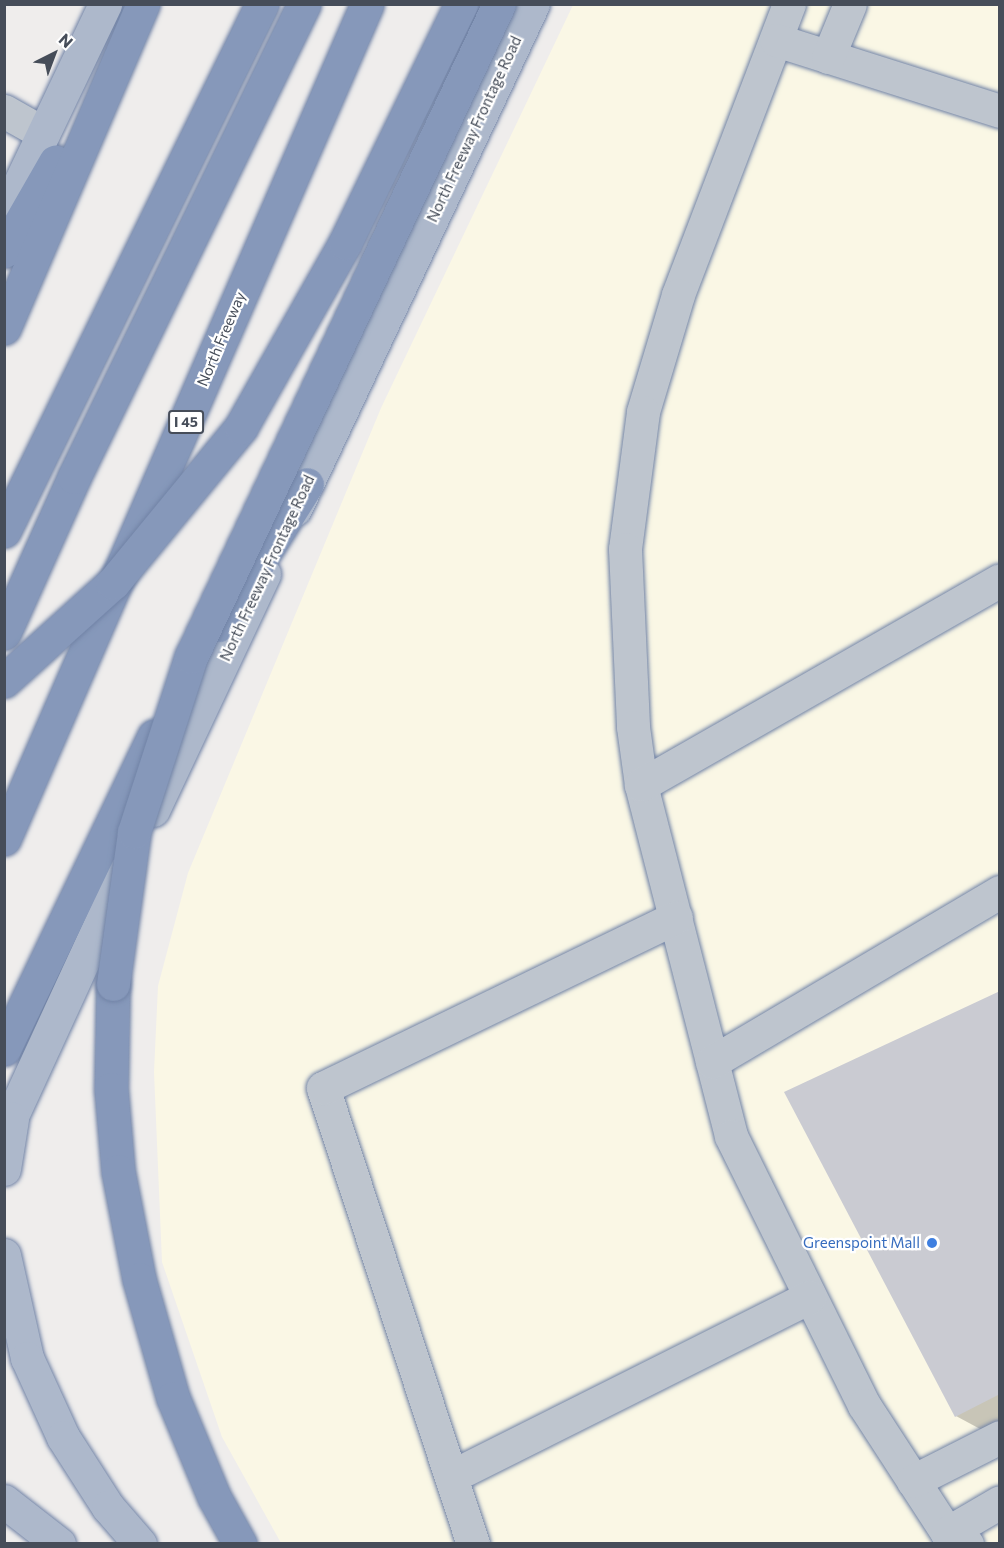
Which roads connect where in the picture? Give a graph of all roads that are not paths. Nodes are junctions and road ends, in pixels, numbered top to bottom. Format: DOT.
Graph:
graph roads {
  1 [pos="105,4"];
  2 [pos="141,4"];
  3 [pos="262,4"];
  4 [pos="304,4"];
  5 [pos="367,4"];
  6 [pos="461,4"];
  7 [pos="499,4"];
  8 [pos="533,4"];
  9 [pos="789,4"];
  10 [pos="850,4"];
  11 [pos="776,40"];
  12 [pos="828,57"];
  13 [pos="4,111"];
  14 [pos="999,111"];
  15 [pos="43,133"];
  16 [pos="22,178"];
  17 [pos="4,216"];
  18 [pos="4,228"];
  19 [pos="4,251"];
  20 [pos="4,328"];
  21 [pos="307,484"];
  22 [pos="4,531"];
  23 [pos="999,580"];
  24 [pos="4,633"];
  25 [pos="4,681"];
  26 [pos="641,785"];
  27 [pos="4,839"];
  28 [pos="999,892"];
  29 [pos="676,917"];
  30 [pos="4,1049"];
  31 [pos="712,1062"];
  32 [pos="8,1126"];
  33 [pos="4,1169"];
  34 [pos="4,1255"];
  35 [pos="810,1297"];
  36 [pos="999,1437"];
  37 [pos="452,1476"];
  38 [pos="914,1481"];
  39 [pos="4,1501"];
  40 [pos="999,1502"];
  41 [pos="957,1538"];
  42 [pos="59,1544"];
  43 [pos="140,1544"];
  44 [pos="240,1544"];
  45 [pos="473,1544"];
  1 -- 15 [label="main road"];
  2 -- 19 [label="highway"];
  2 -- 20 [label="highway"];
  3 -- 22 [label="highway"];
  4 -- 24 [label="highway"];
  5 -- 27 [label="highway, North Freeway / I 45"];
  6 -- 25 [label="highway, bridge"];
  7 -- 44 [label="highway, bridge"];
  8 -- 21 [label="main road, North Freeway Frontage Road"];
  9 -- 11 [label="lane"];
  10 -- 12 [label="lane"];
  11 -- 12 [label="lane"];
  11 -- 26 [label="lane"];
  12 -- 14 [label="lane"];
  13 -- 15 [label="lane"];
  15 -- 16 [label="main road"];
  16 -- 17 [label="main road"];
  16 -- 18 [label="highway"];
  21 -- 30 [label="highway"];
  21 -- 32 [label="main road, North Freeway Frontage Road"];
  23 -- 26 [label="lane"];
  26 -- 29 [label="lane"];
  28 -- 31 [label="lane"];
  29 -- 31 [label="lane"];
  29 -- 37 [label="lane"];
  31 -- 35 [label="lane"];
  32 -- 33 [label="main road, North Freeway Frontage Road"];
  34 -- 43 [label="main road"];
  35 -- 37 [label="lane"];
  35 -- 38 [label="lane"];
  36 -- 38 [label="lane"];
  37 -- 45 [label="lane"];
  38 -- 41 [label="lane"];
  39 -- 42 [label="main road"];
  40 -- 41 [label="lane"];
}
